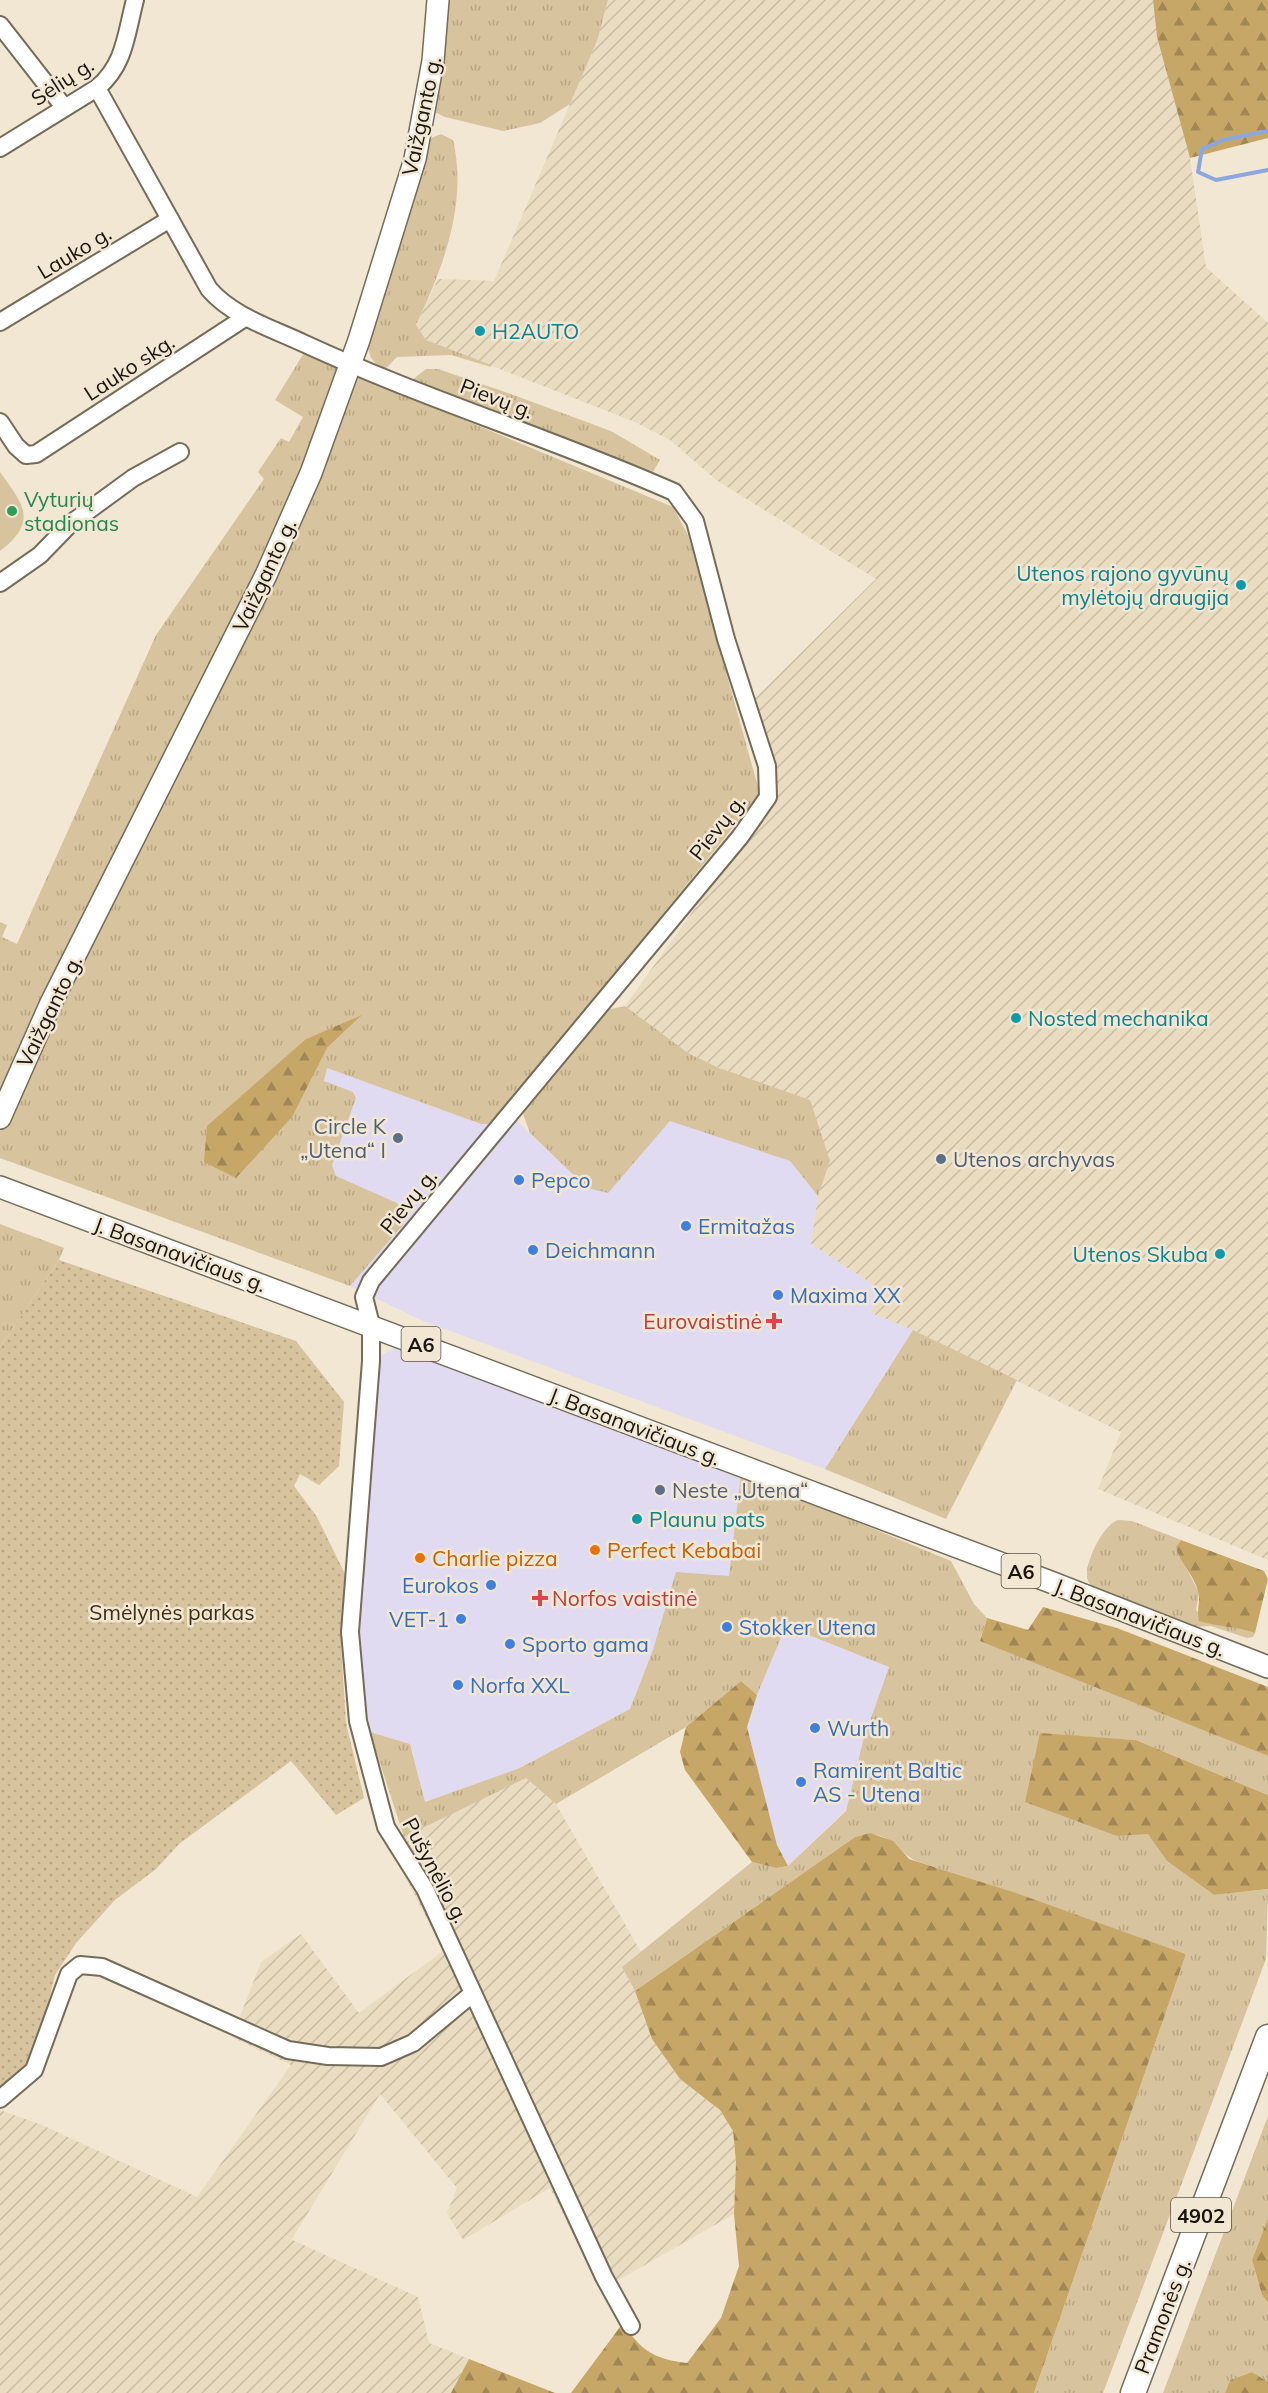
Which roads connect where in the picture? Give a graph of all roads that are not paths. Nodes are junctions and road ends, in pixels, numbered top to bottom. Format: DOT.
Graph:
graph roads {
  1 [pos="135,0"];
  2 [pos="438,0"];
  3 [pos="0,25"];
  4 [pos="97,88"];
  5 [pos="64,107"];
  6 [pos="0,148"];
  7 [pos="170,219"];
  8 [pos="246,316"];
  9 [pos="0,322"];
  10 [pos="350,364"];
  11 [pos="0,422"];
  12 [pos="180,452"];
  13 [pos="0,584"];
  14 [pos="0,1118"];
  15 [pos="0,1187"];
  16 [pos="371,1325"];
  17 [pos="1268,1667"];
  18 [pos="472,1994"];
  19 [pos="1268,2037"];
  20 [pos="0,2099"];
  21 [pos="631,2326"];
  22 [pos="1133,2393"];
  1 -- 4 [label="street, Sėlių g."];
  2 -- 10 [label="main road, Vaižganto g."];
  3 -- 5 [label="street"];
  4 -- 5 [label="street, Sėlių g."];
  4 -- 7 [label="street, Pievų g."];
  5 -- 6 [label="street, Sėlių g."];
  7 -- 8 [label="street, Pievų g."];
  7 -- 9 [label="street, Lauko g."];
  8 -- 10 [label="street, Pievų g."];
  8 -- 11 [label="street, Lauko skg."];
  10 -- 14 [label="main road, Vaižganto g."];
  10 -- 16 [label="street, Pievų g."];
  12 -- 13 [label="street"];
  15 -- 16 [label="main road, J. Basanavičiaus g. / A6"];
  16 -- 17 [label="main road, J. Basanavičiaus g. / A6"];
  16 -- 18 [label="street, Pušynėlio g."];
  18 -- 20 [label="street"];
  18 -- 21 [label="street, Pušynėlio g."];
  19 -- 22 [label="highway, Pramonės g. / 4902"];
}
